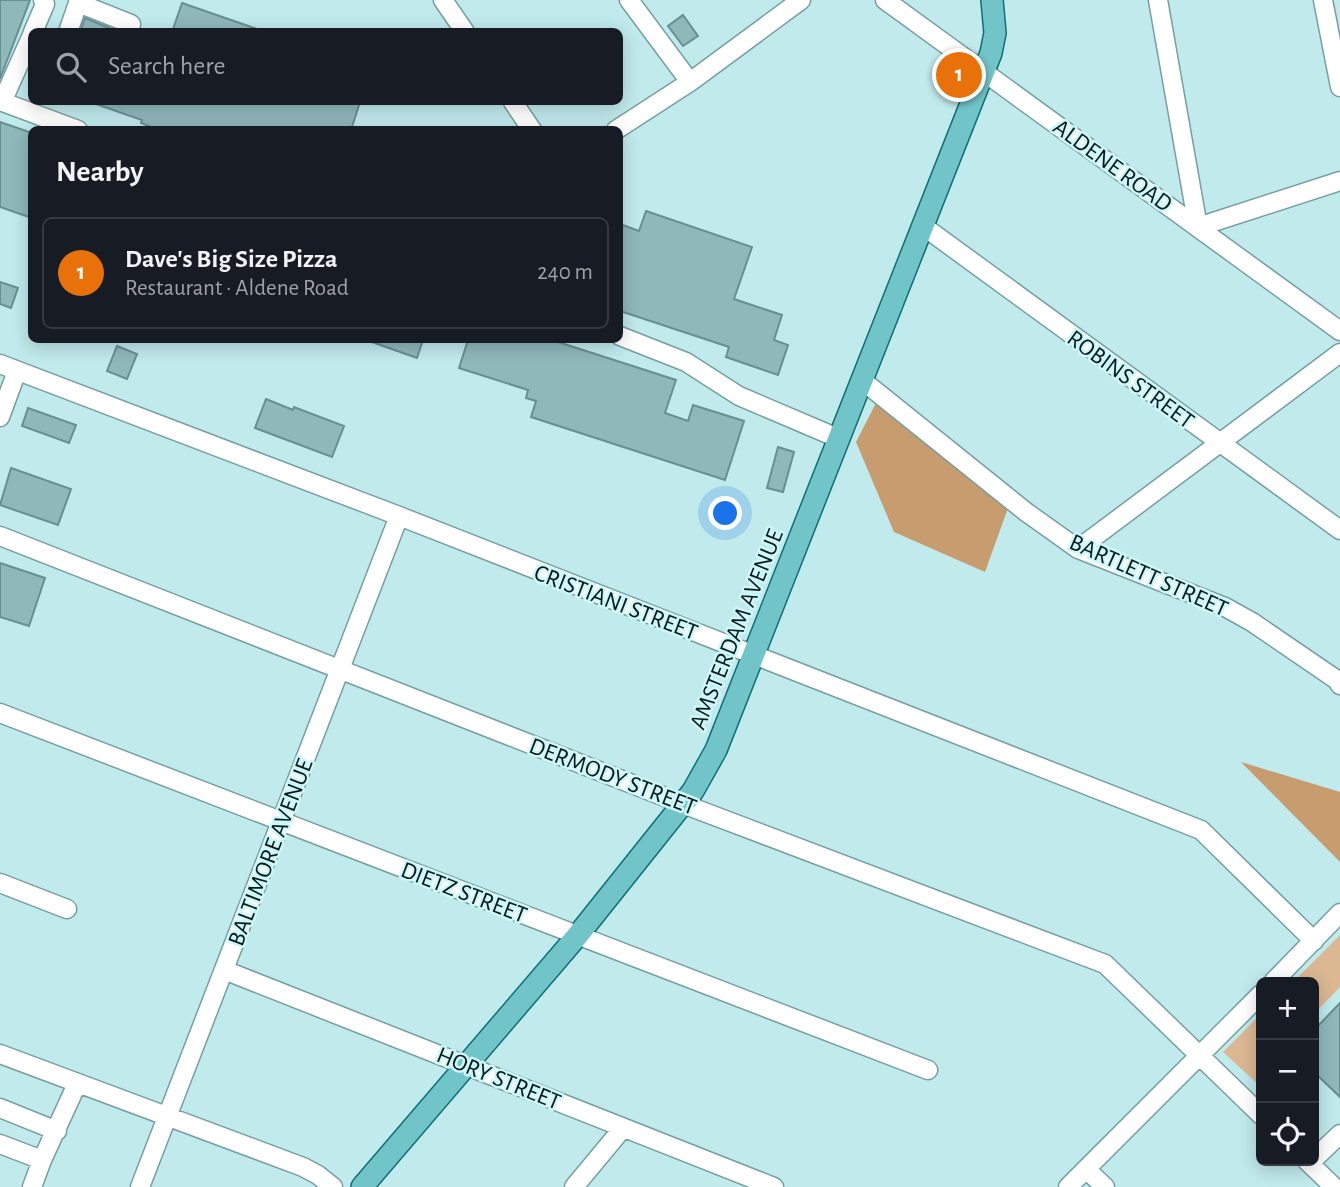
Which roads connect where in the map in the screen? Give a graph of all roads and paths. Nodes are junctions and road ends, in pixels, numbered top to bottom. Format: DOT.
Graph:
graph roads {
  1 [pos="43,0"];
  2 [pos="443,0"];
  3 [pos="629,0"];
  4 [pos="800,0"];
  5 [pos="885,0"];
  6 [pos="992,0"];
  7 [pos="1158,0"];
  8 [pos="1323,0"];
  9 [pos="1333,20"];
  10 [pos="131,24"];
  11 [pos="34,28"];
  12 [pos="69,28"];
  13 [pos="461,28"];
  14 [pos="28,42"];
  15 [pos="984,70"];
  16 [pos="690,82"];
  17 [pos="1340,87"];
  18 [pos="1,101"];
  19 [pos="515,105"];
  20 [pos="49,109"];
  21 [pos="72,126"];
  22 [pos="529,126"];
  23 [pos="622,126"];
  24 [pos="1340,181"];
  25 [pos="923,226"];
  26 [pos="1198,227"];
  27 [pos="1340,331"];
  28 [pos="623,337"];
  29 [pos="1340,352"];
  30 [pos="0,364"];
  31 [pos="17,371"];
  32 [pos="863,381"];
  33 [pos="0,417"];
  34 [pos="840,439"];
  35 [pos="1219,443"];
  36 [pos="399,516"];
  37 [pos="1340,530"];
  38 [pos="0,536"];
  39 [pos="1078,549"];
  40 [pos="754,656"];
  41 [pos="340,669"];
  42 [pos="1340,685"];
  43 [pos="0,713"];
  44 [pos="683,804"];
  45 [pos="281,822"];
  46 [pos="0,883"];
  47 [pos="68,909"];
  48 [pos="1340,913"];
  49 [pos="578,936"];
  50 [pos="1314,941"];
  51 [pos="224,970"];
  52 [pos="1278,977"];
  53 [pos="1256,999"];
  54 [pos="0,1054"];
  55 [pos="1200,1055"];
  56 [pos="466,1064"];
  57 [pos="928,1070"];
  58 [pos="77,1083"];
  59 [pos="0,1108"];
  60 [pos="1256,1110"];
  61 [pos="167,1118"];
  62 [pos="623,1128"];
  63 [pos="57,1130"];
  64 [pos="1340,1134"];
  65 [pos="0,1144"];
  66 [pos="1319,1154"];
  67 [pos="42,1160"];
  68 [pos="1315,1166"];
  69 [pos="1086,1169"];
  70 [pos="32,1187"];
  71 [pos="140,1187"];
  72 [pos="333,1187"];
  73 [pos="362,1187"];
  74 [pos="574,1187"];
  75 [pos="774,1187"];
  76 [pos="1068,1187"];
  77 [pos="1105,1187"];
  78 [pos="1334,1187"];
  1 -- 11 [label="street"];
  2 -- 13 [label="street"];
  3 -- 16 [label="street"];
  4 -- 16 [label="street"];
  5 -- 15 [label="street, ALDENE ROAD"];
  6 -- 15 [label="main road, AMSTERDAM AVENUE"];
  7 -- 26 [label="street"];
  8 -- 9 [label="street"];
  9 -- 17 [label="street"];
  10 -- 12 [label="street"];
  14 -- 18 [label="street"];
  15 -- 25 [label="main road, AMSTERDAM AVENUE"];
  15 -- 26 [label="street, ALDENE ROAD"];
  16 -- 23 [label="street"];
  18 -- 20 [label="street"];
  19 -- 22 [label="street"];
  20 -- 21 [label="street"];
  24 -- 26 [label="street"];
  25 -- 32 [label="main road, AMSTERDAM AVENUE"];
  25 -- 35 [label="street, ROBINS STREET"];
  26 -- 27 [label="street, ALDENE ROAD"];
  28 -- 34 [label="street"];
  29 -- 35 [label="street"];
  30 -- 31 [label="street, CRISTIANI STREET"];
  31 -- 33 [label="street"];
  31 -- 36 [label="street, CRISTIANI STREET"];
  32 -- 34 [label="main road, AMSTERDAM AVENUE"];
  32 -- 39 [label="street, BARTLETT STREET"];
  34 -- 40 [label="main road, AMSTERDAM AVENUE"];
  35 -- 37 [label="street, ROBINS STREET"];
  35 -- 39 [label="street"];
  36 -- 40 [label="street, CRISTIANI STREET"];
  36 -- 41 [label="street, BALTIMORE AVENUE"];
  38 -- 41 [label="street, DERMODY STREET"];
  39 -- 42 [label="street, BARTLETT STREET"];
  40 -- 44 [label="main road, AMSTERDAM AVENUE"];
  40 -- 50 [label="street, CRISTIANI STREET"];
  41 -- 44 [label="street, DERMODY STREET"];
  41 -- 45 [label="street, BALTIMORE AVENUE"];
  43 -- 45 [label="street, DIETZ STREET"];
  44 -- 49 [label="main road, AMSTERDAM AVENUE"];
  44 -- 55 [label="street, DERMODY STREET"];
  45 -- 49 [label="street, DIETZ STREET"];
  45 -- 51 [label="street, BALTIMORE AVENUE"];
  46 -- 47 [label="street"];
  48 -- 50 [label="street"];
  49 -- 56 [label="main road, AMSTERDAM AVENUE"];
  49 -- 57 [label="street, DIETZ STREET"];
  50 -- 52 [label="street"];
  51 -- 56 [label="street, HORY STREET"];
  51 -- 61 [label="street, BALTIMORE AVENUE"];
  53 -- 55 [label="street"];
  54 -- 58 [label="street"];
  55 -- 60 [label="street, DERMODY STREET"];
  55 -- 69 [label="street"];
  56 -- 62 [label="street, HORY STREET"];
  56 -- 73 [label="main road, AMSTERDAM AVENUE"];
  58 -- 61 [label="street"];
  58 -- 63 [label="street"];
  59 -- 63 [label="street"];
  61 -- 71 [label="street, BALTIMORE AVENUE"];
  61 -- 72 [label="street"];
  62 -- 74 [label="street"];
  62 -- 75 [label="street, HORY STREET"];
  63 -- 67 [label="street"];
  64 -- 66 [label="street"];
  65 -- 67 [label="street"];
  67 -- 70 [label="street"];
  68 -- 78 [label="street"];
  69 -- 76 [label="street"];
  69 -- 77 [label="street"];
}
